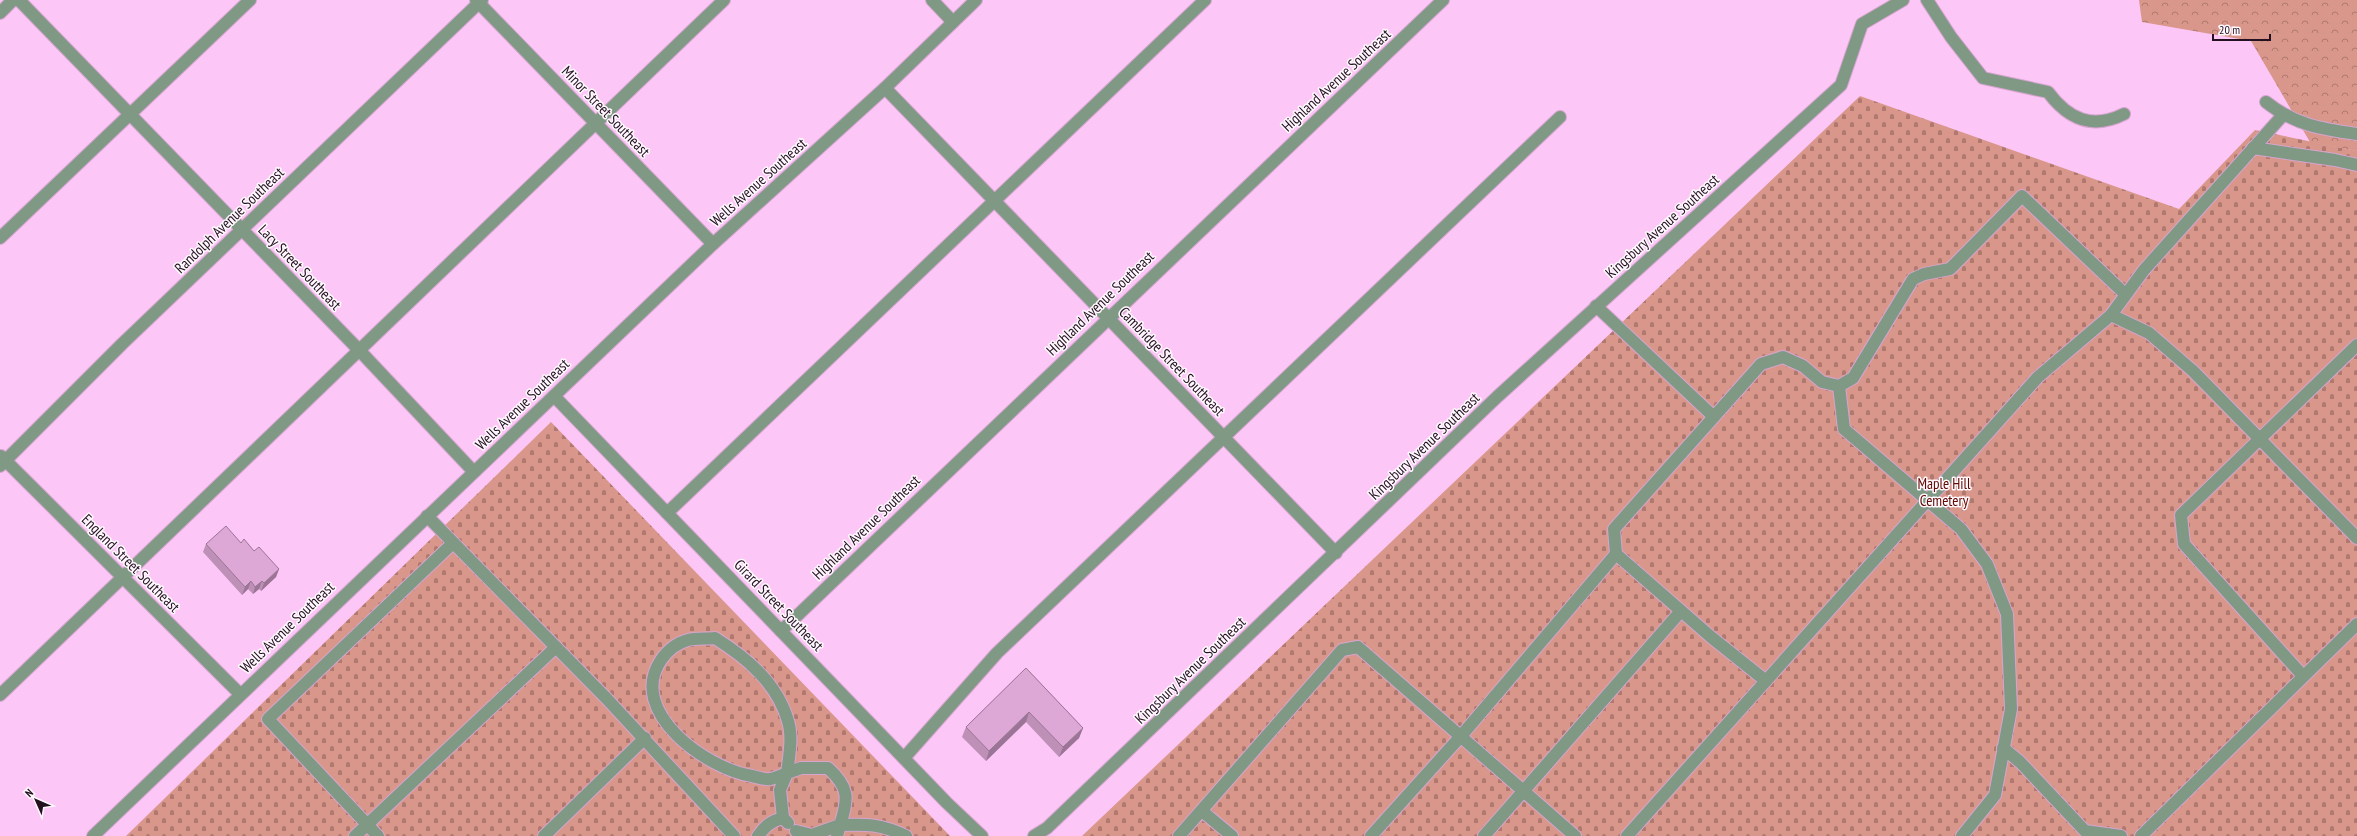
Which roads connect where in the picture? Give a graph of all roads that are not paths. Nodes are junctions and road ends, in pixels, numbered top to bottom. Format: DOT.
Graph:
graph roads {
  1 [pos="13,0"];
  2 [pos="19,0"];
  3 [pos="250,0"];
  4 [pos="724,0"];
  5 [pos="932,0"];
  6 [pos="976,0"];
  7 [pos="1205,0"];
  8 [pos="1443,0"];
  9 [pos="1903,0"];
  10 [pos="1927,0"];
  11 [pos="479,1"];
  12 [pos="0,13"];
  13 [pos="953,22"];
  14 [pos="885,88"];
  15 [pos="2266,102"];
  16 [pos="130,114"];
  17 [pos="2124,114"];
  18 [pos="2283,115"];
  19 [pos="1560,117"];
  20 [pos="596,123"];
  21 [pos="2357,134"];
  22 [pos="2253,148"];
  23 [pos="2357,165"];
  24 [pos="994,200"];
  25 [pos="242,230"];
  26 [pos="0,238"];
  27 [pos="713,244"];
  28 [pos="2125,294"];
  29 [pos="1596,306"];
  30 [pos="2111,315"];
  31 [pos="1108,318"];
  32 [pos="2357,346"];
  33 [pos="360,350"];
  34 [pos="1839,386"];
  35 [pos="554,396"];
  36 [pos="1713,416"];
  37 [pos="1223,437"];
  38 [pos="2261,439"];
  39 [pos="2,461"];
  40 [pos="474,472"];
  41 [pos="1928,500"];
  42 [pos="668,513"];
  43 [pos="427,516"];
  44 [pos="2357,538"];
  45 [pos="453,543"];
  46 [pos="1336,553"];
  47 [pos="1616,554"];
  48 [pos="123,577"];
  49 [pos="1681,611"];
  50 [pos="2357,624"];
  51 [pos="781,631"];
  52 [pos="556,647"];
  53 [pos="2303,676"];
  54 [pos="1766,681"];
  55 [pos="240,694"];
  56 [pos="0,695"];
  57 [pos="1461,736"];
  58 [pos="645,738"];
  59 [pos="2003,748"];
  60 [pos="904,758"];
  61 [pos="787,773"];
  62 [pos="1524,791"];
  63 [pos="1202,811"];
  64 [pos="783,818"];
  65 [pos="368,824"];
  66 [pos="839,831"];
  67 [pos="795,833"];
  68 [pos="93,836"];
  69 [pos="355,836"];
  70 [pos="378,836"];
  71 [pos="544,836"];
  72 [pos="734,836"];
  73 [pos="758,836"];
  74 [pos="906,836"];
  75 [pos="982,836"];
  76 [pos="1034,836"];
  77 [pos="1179,836"];
  78 [pos="1232,836"];
  79 [pos="1371,836"];
  80 [pos="1484,836"];
  81 [pos="1575,836"];
  82 [pos="1627,836"];
  83 [pos="1962,836"];
  84 [pos="2121,836"];
  85 [pos="2141,836"];
  1 -- 12 [label="street"];
  2 -- 16 [label="street, Lacy Street Southeast"];
  3 -- 16 [label="street"];
  4 -- 20 [label="street"];
  5 -- 13 [label="street"];
  6 -- 13 [label="street, Wells Avenue Southeast"];
  7 -- 24 [label="street"];
  8 -- 31 [label="street, Highland Avenue Southeast"];
  9 -- 29 [label="street, Kingsbury Avenue Southeast"];
  10 -- 17 [label="street"];
  11 -- 20 [label="street, Minor Street Southeast"];
  11 -- 25 [label="street, Randolph Avenue Southeast"];
  13 -- 14 [label="street, Wells Avenue Southeast"];
  14 -- 24 [label="street, Cambridge Street Southeast"];
  14 -- 27 [label="street, Wells Avenue Southeast"];
  15 -- 18 [label="street"];
  16 -- 25 [label="street, Lacy Street Southeast"];
  16 -- 26 [label="street"];
  18 -- 21 [label="street"];
  18 -- 22 [label="street"];
  19 -- 37 [label="street"];
  20 -- 27 [label="street, Minor Street Southeast"];
  20 -- 33 [label="street"];
  22 -- 23 [label="street"];
  22 -- 28 [label="street"];
  24 -- 31 [label="street, Cambridge Street Southeast"];
  24 -- 42 [label="street"];
  25 -- 33 [label="street, Lacy Street Southeast"];
  25 -- 39 [label="street, Randolph Avenue Southeast"];
  27 -- 35 [label="street, Wells Avenue Southeast"];
  28 -- 30 [label="street"];
  28 -- 34 [label="street"];
  29 -- 36 [label="street"];
  29 -- 46 [label="street, Kingsbury Avenue Southeast"];
  30 -- 38 [label="street"];
  30 -- 41 [label="street"];
  31 -- 37 [label="street, Cambridge Street Southeast"];
  31 -- 51 [label="street, Highland Avenue Southeast"];
  32 -- 38 [label="street"];
  33 -- 40 [label="street, Lacy Street Southeast"];
  33 -- 48 [label="street"];
  34 -- 36 [label="street"];
  34 -- 41 [label="street"];
  35 -- 40 [label="street, Wells Avenue Southeast"];
  35 -- 42 [label="street, Girard Street Southeast"];
  36 -- 47 [label="street"];
  37 -- 46 [label="street, Cambridge Street Southeast"];
  37 -- 60 [label="street"];
  38 -- 44 [label="street"];
  38 -- 53 [label="street"];
  39 -- 48 [label="street, England Street Southeast"];
  40 -- 43 [label="street, Wells Avenue Southeast"];
  41 -- 54 [label="street"];
  41 -- 59 [label="street"];
  42 -- 51 [label="street, Girard Street Southeast"];
  43 -- 45 [label="street"];
  43 -- 55 [label="street, Wells Avenue Southeast"];
  45 -- 52 [label="street"];
  45 -- 65 [label="street"];
  46 -- 76 [label="street, Kingsbury Avenue Southeast"];
  47 -- 49 [label="street"];
  47 -- 57 [label="street"];
  48 -- 55 [label="street, England Street Southeast"];
  48 -- 56 [label="street"];
  49 -- 54 [label="street"];
  49 -- 62 [label="street"];
  50 -- 53 [label="street"];
  51 -- 60 [label="street, Girard Street Southeast"];
  52 -- 58 [label="street"];
  52 -- 65 [label="street"];
  53 -- 85 [label="street"];
  54 -- 82 [label="street"];
  55 -- 68 [label="street, Wells Avenue Southeast"];
  57 -- 62 [label="street"];
  57 -- 63 [label="street"];
  57 -- 79 [label="street"];
  58 -- 71 [label="street"];
  58 -- 72 [label="street"];
  59 -- 83 [label="street"];
  59 -- 84 [label="street"];
  60 -- 75 [label="street, Girard Street Southeast"];
  61 -- 61 [label="street"];
  61 -- 64 [label="street"];
  61 -- 66 [label="street"];
  62 -- 80 [label="street"];
  62 -- 81 [label="street"];
  63 -- 77 [label="street"];
  63 -- 78 [label="street"];
  64 -- 67 [label="street"];
  64 -- 73 [label="street"];
  65 -- 69 [label="street"];
  65 -- 70 [label="street"];
  66 -- 67 [label="street"];
  66 -- 74 [label="street"];
}
